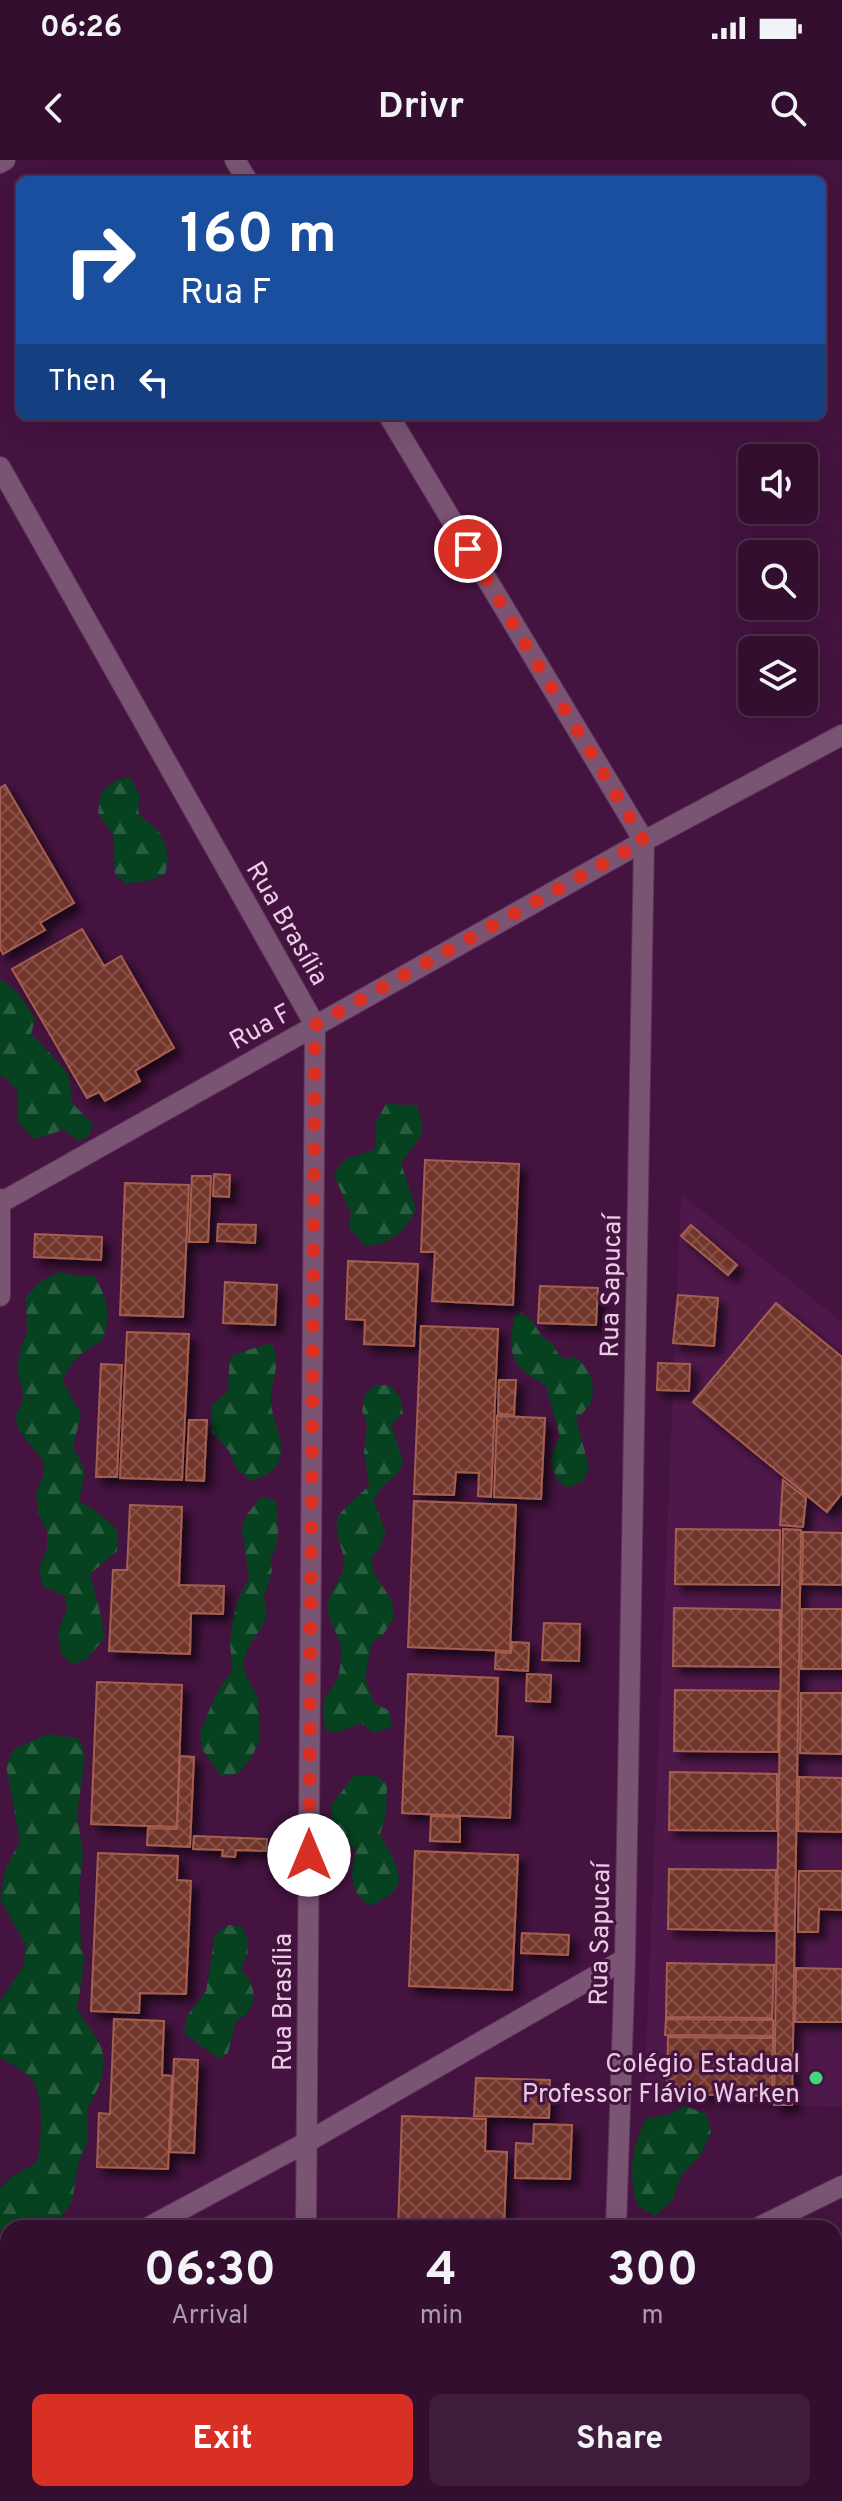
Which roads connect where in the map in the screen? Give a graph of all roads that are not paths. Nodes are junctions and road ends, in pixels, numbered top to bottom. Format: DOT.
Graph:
graph roads {
  1 [pos="391,420"];
  2 [pos="0,467"];
  3 [pos="842,735"];
  4 [pos="644,841"];
  5 [pos="315,1025"];
  6 [pos="0,1201"];
  7 [pos="0,1296"];
  8 [pos="625,1959"];
  9 [pos="307,2142"];
  10 [pos="842,2186"];
  11 [pos="162,2220"];
  12 [pos="306,2220"];
  13 [pos="616,2220"];
  14 [pos="773,2220"];
  1 -- 4 [label="street"];
  2 -- 5 [label="street, Rua Brasília"];
  3 -- 4 [label="street, Rua F"];
  4 -- 5 [label="street, Rua F"];
  4 -- 8 [label="street, Rua Sapucaí"];
  5 -- 6 [label="street, Rua F"];
  5 -- 9 [label="street, Rua Brasília"];
  6 -- 7 [label="street"];
  8 -- 9 [label="street"];
  8 -- 13 [label="street, Rua Sapucaí"];
  9 -- 11 [label="street"];
  9 -- 12 [label="street, Rua Brasília"];
  10 -- 14 [label="street"];
}
